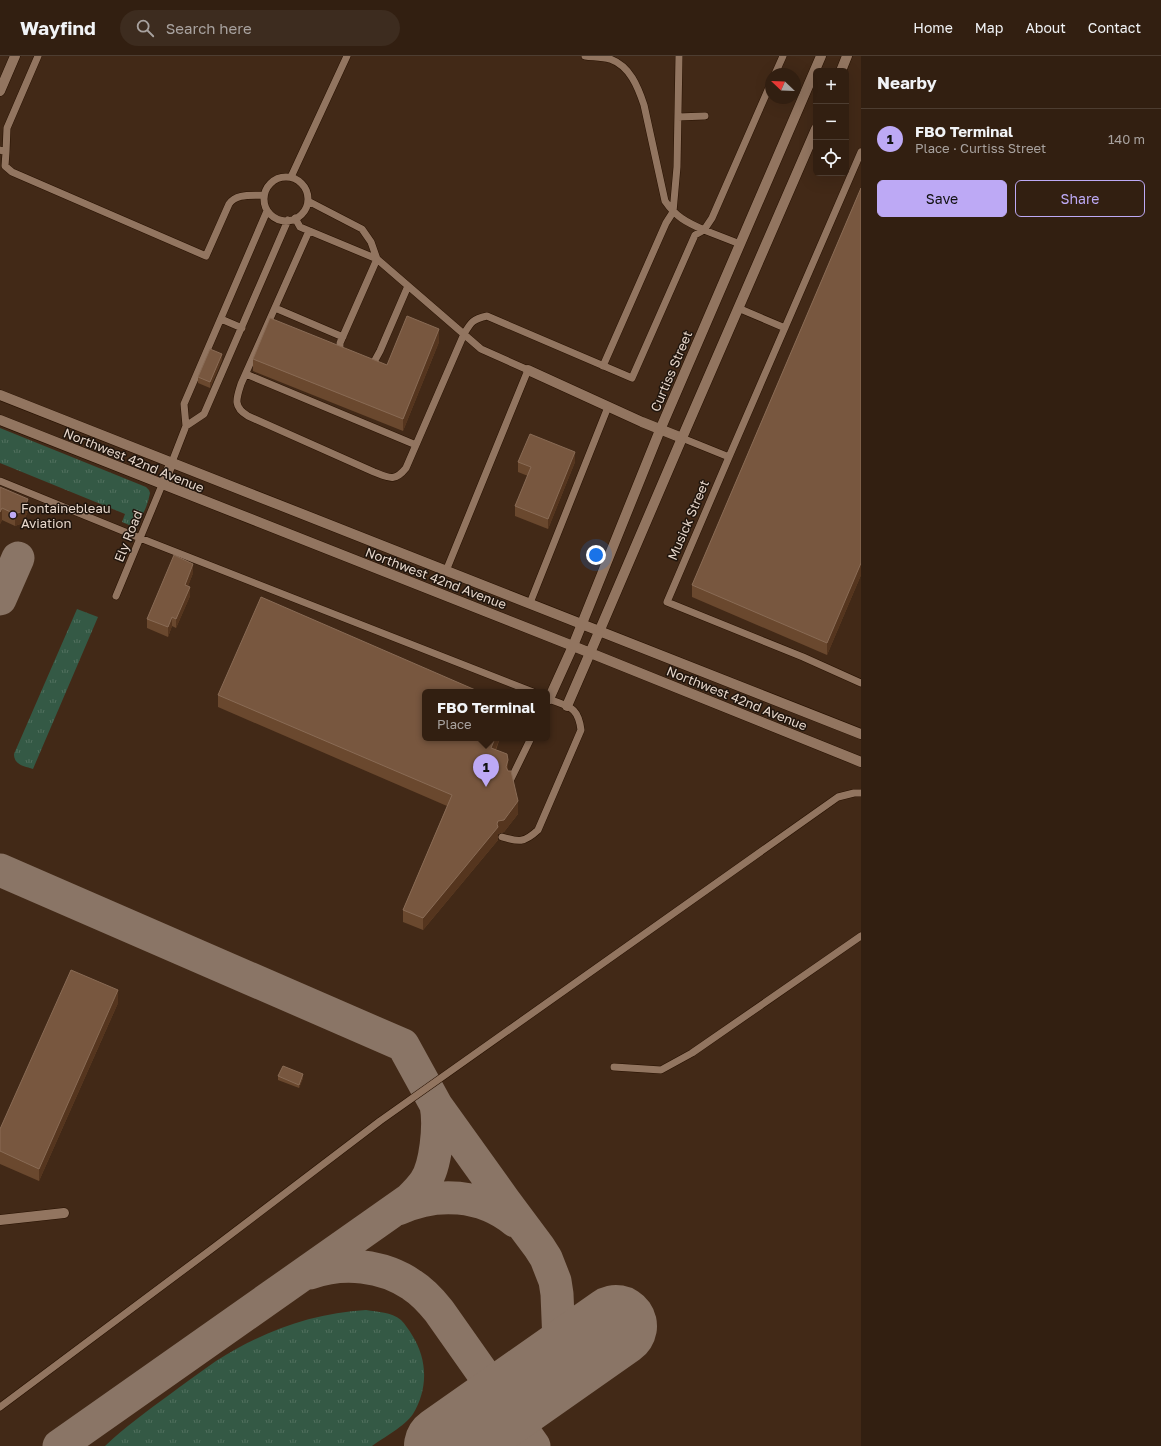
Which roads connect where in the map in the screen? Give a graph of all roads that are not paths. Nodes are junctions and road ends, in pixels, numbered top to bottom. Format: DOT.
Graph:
graph roads {
  1 [pos="15,56"];
  2 [pos="38,56"];
  3 [pos="347,56"];
  4 [pos="585,56"];
  5 [pos="679,56"];
  6 [pos="783,56"];
  7 [pos="821,56"];
  8 [pos="847,56"];
  9 [pos="778,68"];
  10 [pos="842,68"];
  11 [pos="0,91"];
  12 [pos="765,97"];
  13 [pos="678,116"];
  14 [pos="705,116"];
  15 [pos="813,136"];
  16 [pos="3,151"];
  17 [pos="861,152"];
  18 [pos="290,177"];
  19 [pos="264,195"];
  20 [pos="308,201"];
  21 [pos="267,210"];
  22 [pos="673,212"];
  23 [pos="292,219"];
  24 [pos="704,230"];
  25 [pos="309,231"];
  26 [pos="740,244"];
  27 [pos="377,259"];
  28 [pos="408,286"];
  29 [pos="275,308"];
  30 [pos="738,308"];
  31 [pos="221,319"];
  32 [pos="242,328"];
  33 [pos="785,328"];
  34 [pos="464,334"];
  35 [pos="343,336"];
  36 [pos="349,358"];
  37 [pos="360,361"];
  38 [pos="603,366"];
  39 [pos="528,370"];
  40 [pos="246,374"];
  41 [pos="0,394"];
  42 [pos="608,407"];
  43 [pos="0,420"];
  44 [pos="186,426"];
  45 [pos="660,430"];
  46 [pos="682,438"];
  47 [pos="416,445"];
  48 [pos="729,457"];
  49 [pos="172,462"];
  50 [pos="0,481"];
  51 [pos="162,485"];
  52 [pos="140,538"];
  53 [pos="446,571"];
  54 [pos="116,596"];
  55 [pos="530,603"];
  56 [pos="582,624"];
  57 [pos="600,630"];
  58 [pos="573,646"];
  59 [pos="590,653"];
  60 [pos="861,683"];
  61 [pos="526,689"];
  62 [pos="550,696"];
  63 [pos="550,701"];
  64 [pos="567,706"];
  65 [pos="861,734"];
  66 [pos="530,741"];
  67 [pos="861,762"];
  68 [pos="512,779"];
  69 [pos="861,793"];
  70 [pos="502,837"];
  71 [pos="861,936"];
  72 [pos="614,1067"];
  73 [pos="64,1213"];
  74 [pos="0,1220"];
  75 [pos="0,1407"];
  1 -- 11 [label="street"];
  2 -- 16 [label="lane"];
  3 -- 18 [label="lane"];
  4 -- 22 [label="lane"];
  5 -- 13 [label="lane"];
  6 -- 9 [label="lane"];
  7 -- 26 [label="street, Curtiss Street"];
  8 -- 10 [label="street"];
  12 -- 24 [label="lane"];
  13 -- 14 [label="lane"];
  13 -- 22 [label="lane"];
  15 -- 30 [label="street"];
  16 -- 19 [label="lane"];
  17 -- 33 [label="lane"];
  18 -- 19 [label="lane"];
  18 -- 20 [label="lane"];
  19 -- 21 [label="lane"];
  20 -- 23 [label="lane"];
  20 -- 27 [label="lane"];
  21 -- 23 [label="lane"];
  21 -- 31 [label="lane"];
  22 -- 24 [label="lane"];
  22 -- 38 [label="lane"];
  23 -- 25 [label="lane"];
  23 -- 32 [label="lane"];
  24 -- 26 [label="lane"];
  24 -- 38 [label="lane"];
  25 -- 27 [label="lane"];
  25 -- 29 [label="lane"];
  26 -- 45 [label="street, Curtiss Street"];
  27 -- 28 [label="lane"];
  27 -- 35 [label="lane"];
  28 -- 34 [label="lane"];
  28 -- 37 [label="lane"];
  29 -- 35 [label="lane"];
  29 -- 40 [label="lane"];
  30 -- 33 [label="lane"];
  30 -- 46 [label="street"];
  31 -- 32 [label="lane"];
  31 -- 44 [label="lane"];
  32 -- 44 [label="lane"];
  33 -- 48 [label="lane"];
  34 -- 38 [label="lane"];
  34 -- 39 [label="lane"];
  34 -- 47 [label="lane"];
  35 -- 36 [label="lane"];
  39 -- 42 [label="street"];
  39 -- 53 [label="lane"];
  40 -- 47 [label="lane"];
  40 -- 47 [label="lane"];
  41 -- 49 [label="street, Northwest 42nd Avenue"];
  42 -- 45 [label="street"];
  42 -- 55 [label="lane"];
  43 -- 51 [label="street, Northwest 42nd Avenue"];
  44 -- 49 [label="lane"];
  45 -- 46 [label="street"];
  45 -- 56 [label="street, Curtiss Street"];
  46 -- 48 [label="lane"];
  46 -- 57 [label="street"];
  48 -- 60 [label="lane, Musick Street"];
  49 -- 51 [label="street"];
  49 -- 53 [label="street, Northwest 42nd Avenue"];
  50 -- 52 [label="lane"];
  51 -- 52 [label="lane, Ely Road"];
  51 -- 58 [label="street, Northwest 42nd Avenue"];
  52 -- 54 [label="lane, Ely Road"];
  52 -- 61 [label="lane"];
  53 -- 55 [label="street, Northwest 42nd Avenue"];
  55 -- 56 [label="street, Northwest 42nd Avenue"];
  56 -- 57 [label="street, Northwest 42nd Avenue"];
  56 -- 58 [label="street, Curtiss Street"];
  57 -- 59 [label="street"];
  57 -- 65 [label="street, Northwest 42nd Avenue"];
  58 -- 59 [label="street, Northwest 42nd Avenue"];
  58 -- 62 [label="street, Curtiss Street"];
  59 -- 64 [label="street"];
  59 -- 67 [label="street, Northwest 42nd Avenue"];
  63 -- 64 [label="lane"];
  64 -- 70 [label="lane"];
  66 -- 68 [label="lane"];
  69 -- 75 [label="lane"];
  71 -- 72 [label="lane"];
  73 -- 74 [label="street"];
}
